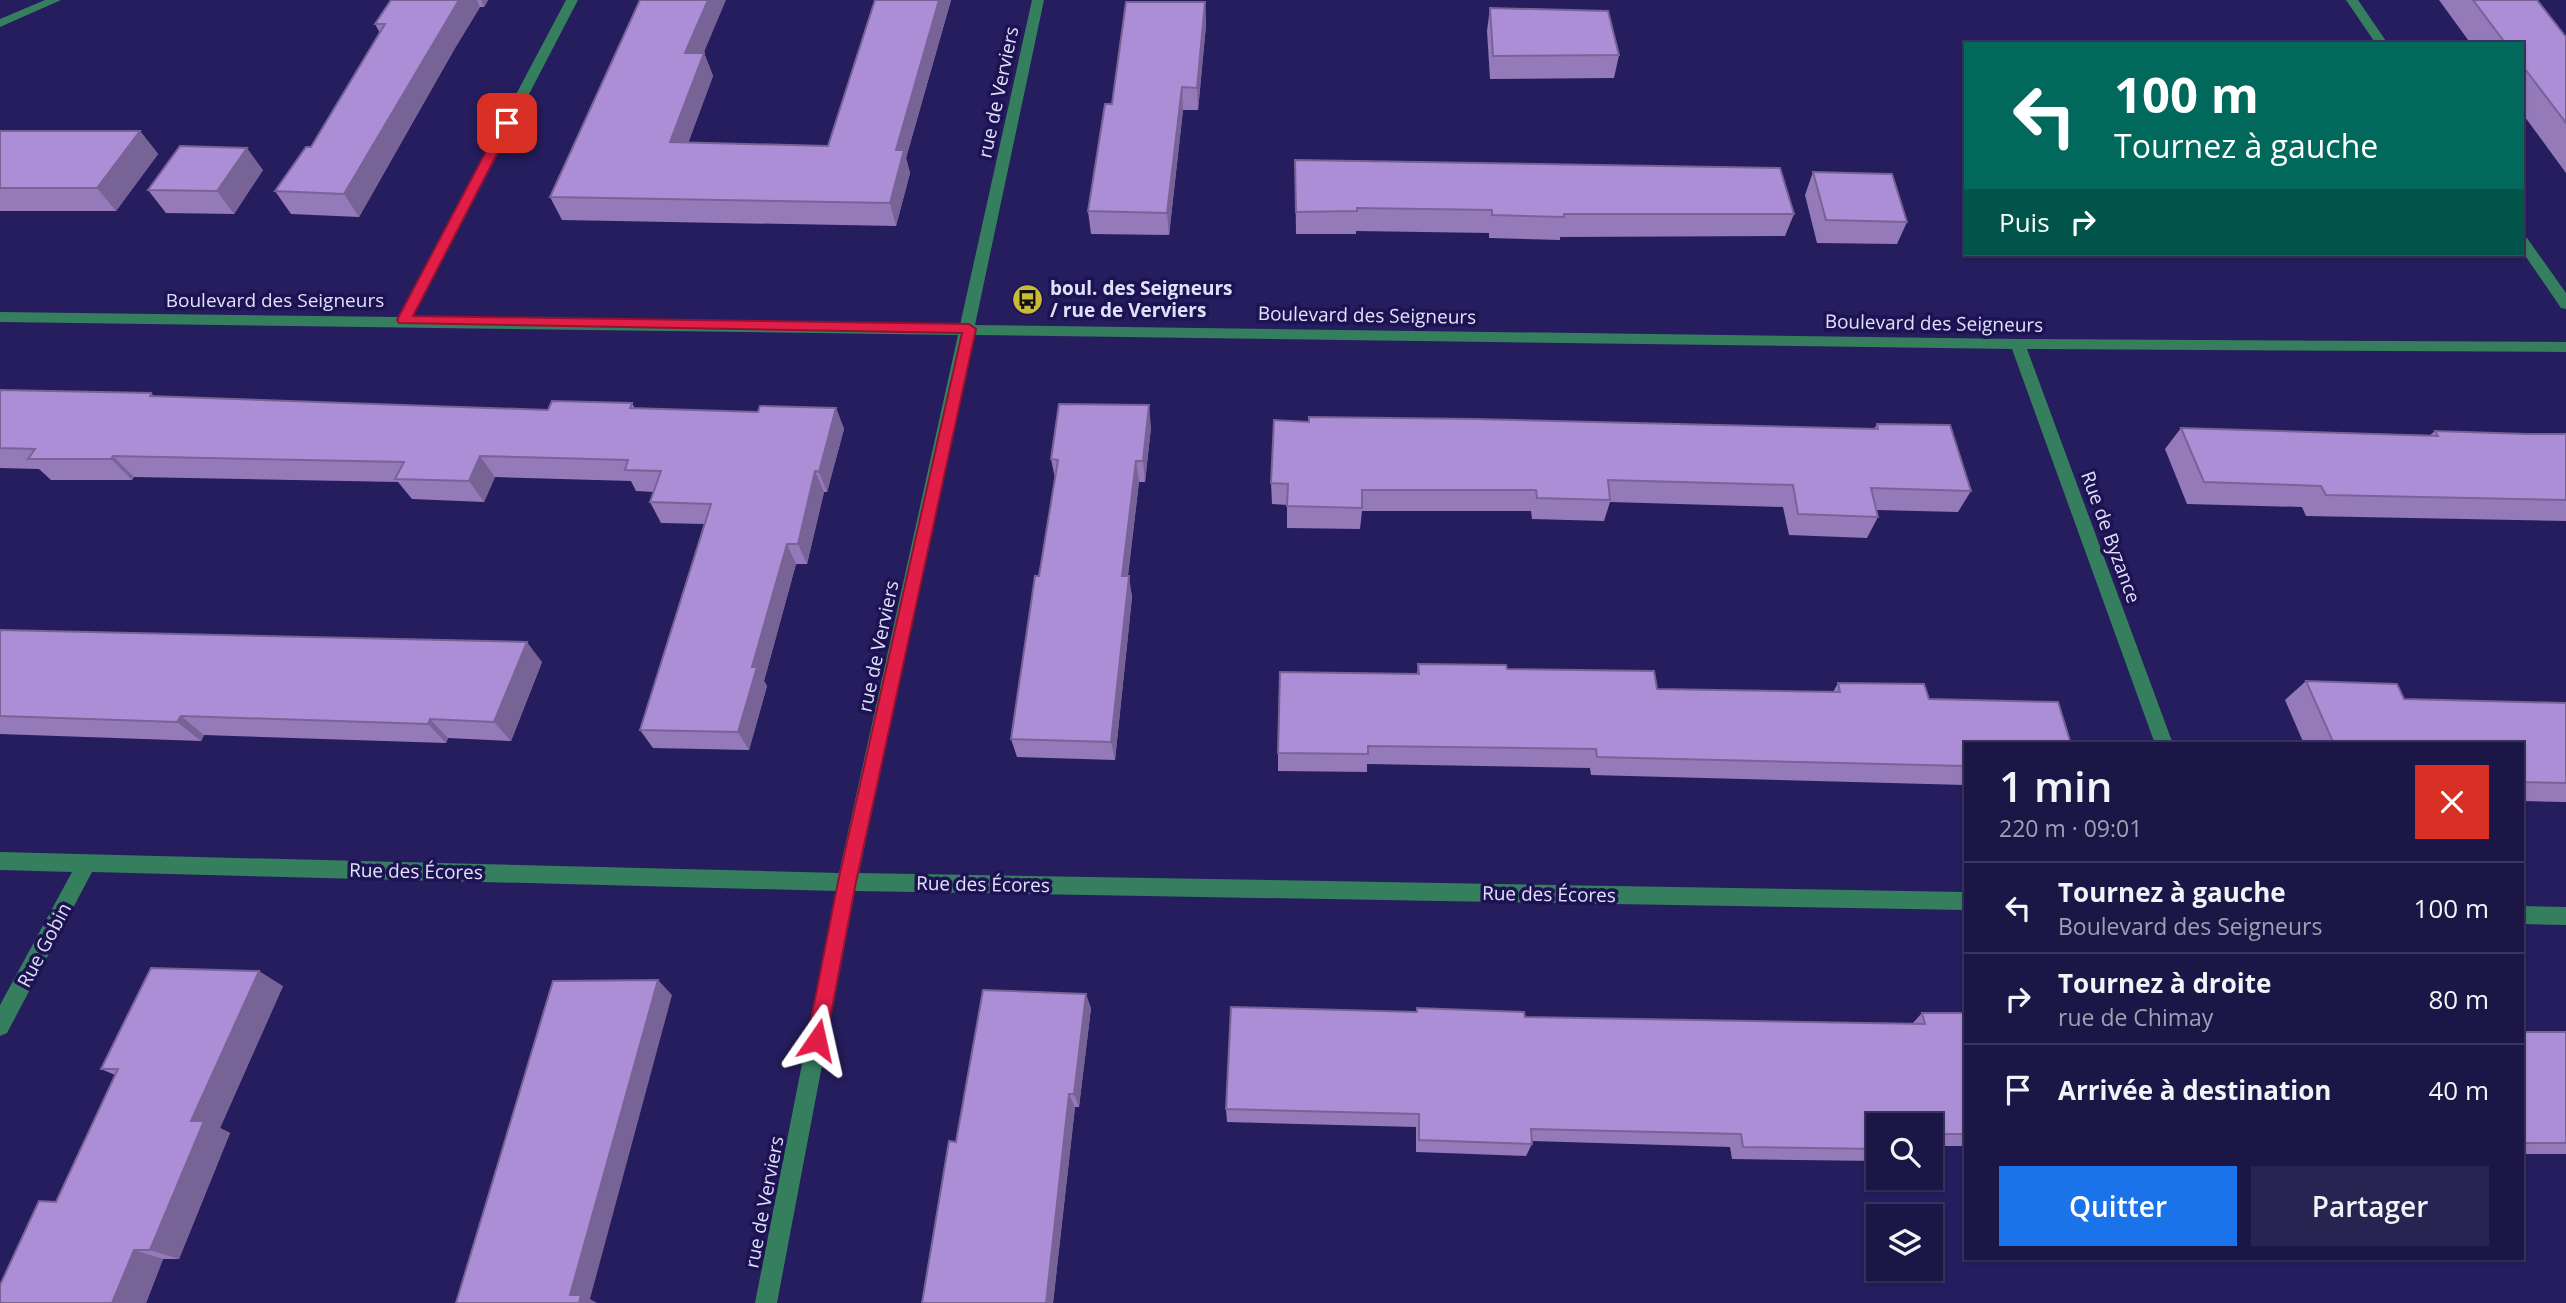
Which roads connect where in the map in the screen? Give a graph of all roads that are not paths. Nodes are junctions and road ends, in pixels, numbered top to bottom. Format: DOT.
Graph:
graph roads {
  1 [pos="55,0"];
  2 [pos="572,0"];
  3 [pos="1038,0"];
  4 [pos="2352,0"];
  5 [pos="0,23"];
  6 [pos="2381,42"];
  7 [pos="2524,244"];
  8 [pos="2566,304"];
  9 [pos="0,317"];
  10 [pos="404,320"];
  11 [pos="969,329"];
  12 [pos="2018,344"];
  13 [pos="2566,347"];
  14 [pos="2163,742"];
  15 [pos="0,861"];
  16 [pos="87,863"];
  17 [pos="847,882"];
  18 [pos="1964,901"];
  19 [pos="2524,915"];
  20 [pos="2566,916"];
  21 [pos="0,1026"];
  22 [pos="766,1303"];
  1 -- 5 [label="street"];
  2 -- 10 [label="street"];
  3 -- 11 [label="street, rue de Verviers"];
  4 -- 6 [label="street"];
  7 -- 8 [label="street"];
  9 -- 10 [label="street, Boulevard des Seigneurs"];
  10 -- 11 [label="street, Boulevard des Seigneurs"];
  11 -- 12 [label="street, Boulevard des Seigneurs"];
  11 -- 17 [label="street, rue de Verviers"];
  12 -- 13 [label="street, Boulevard des Seigneurs"];
  12 -- 14 [label="street, Rue de Byzance"];
  15 -- 16 [label="street, Rue des Écores"];
  16 -- 17 [label="street, Rue des Écores"];
  16 -- 21 [label="street, Rue Gobin"];
  17 -- 18 [label="street, Rue des Écores"];
  17 -- 22 [label="street, rue de Verviers"];
  19 -- 20 [label="street"];
}
